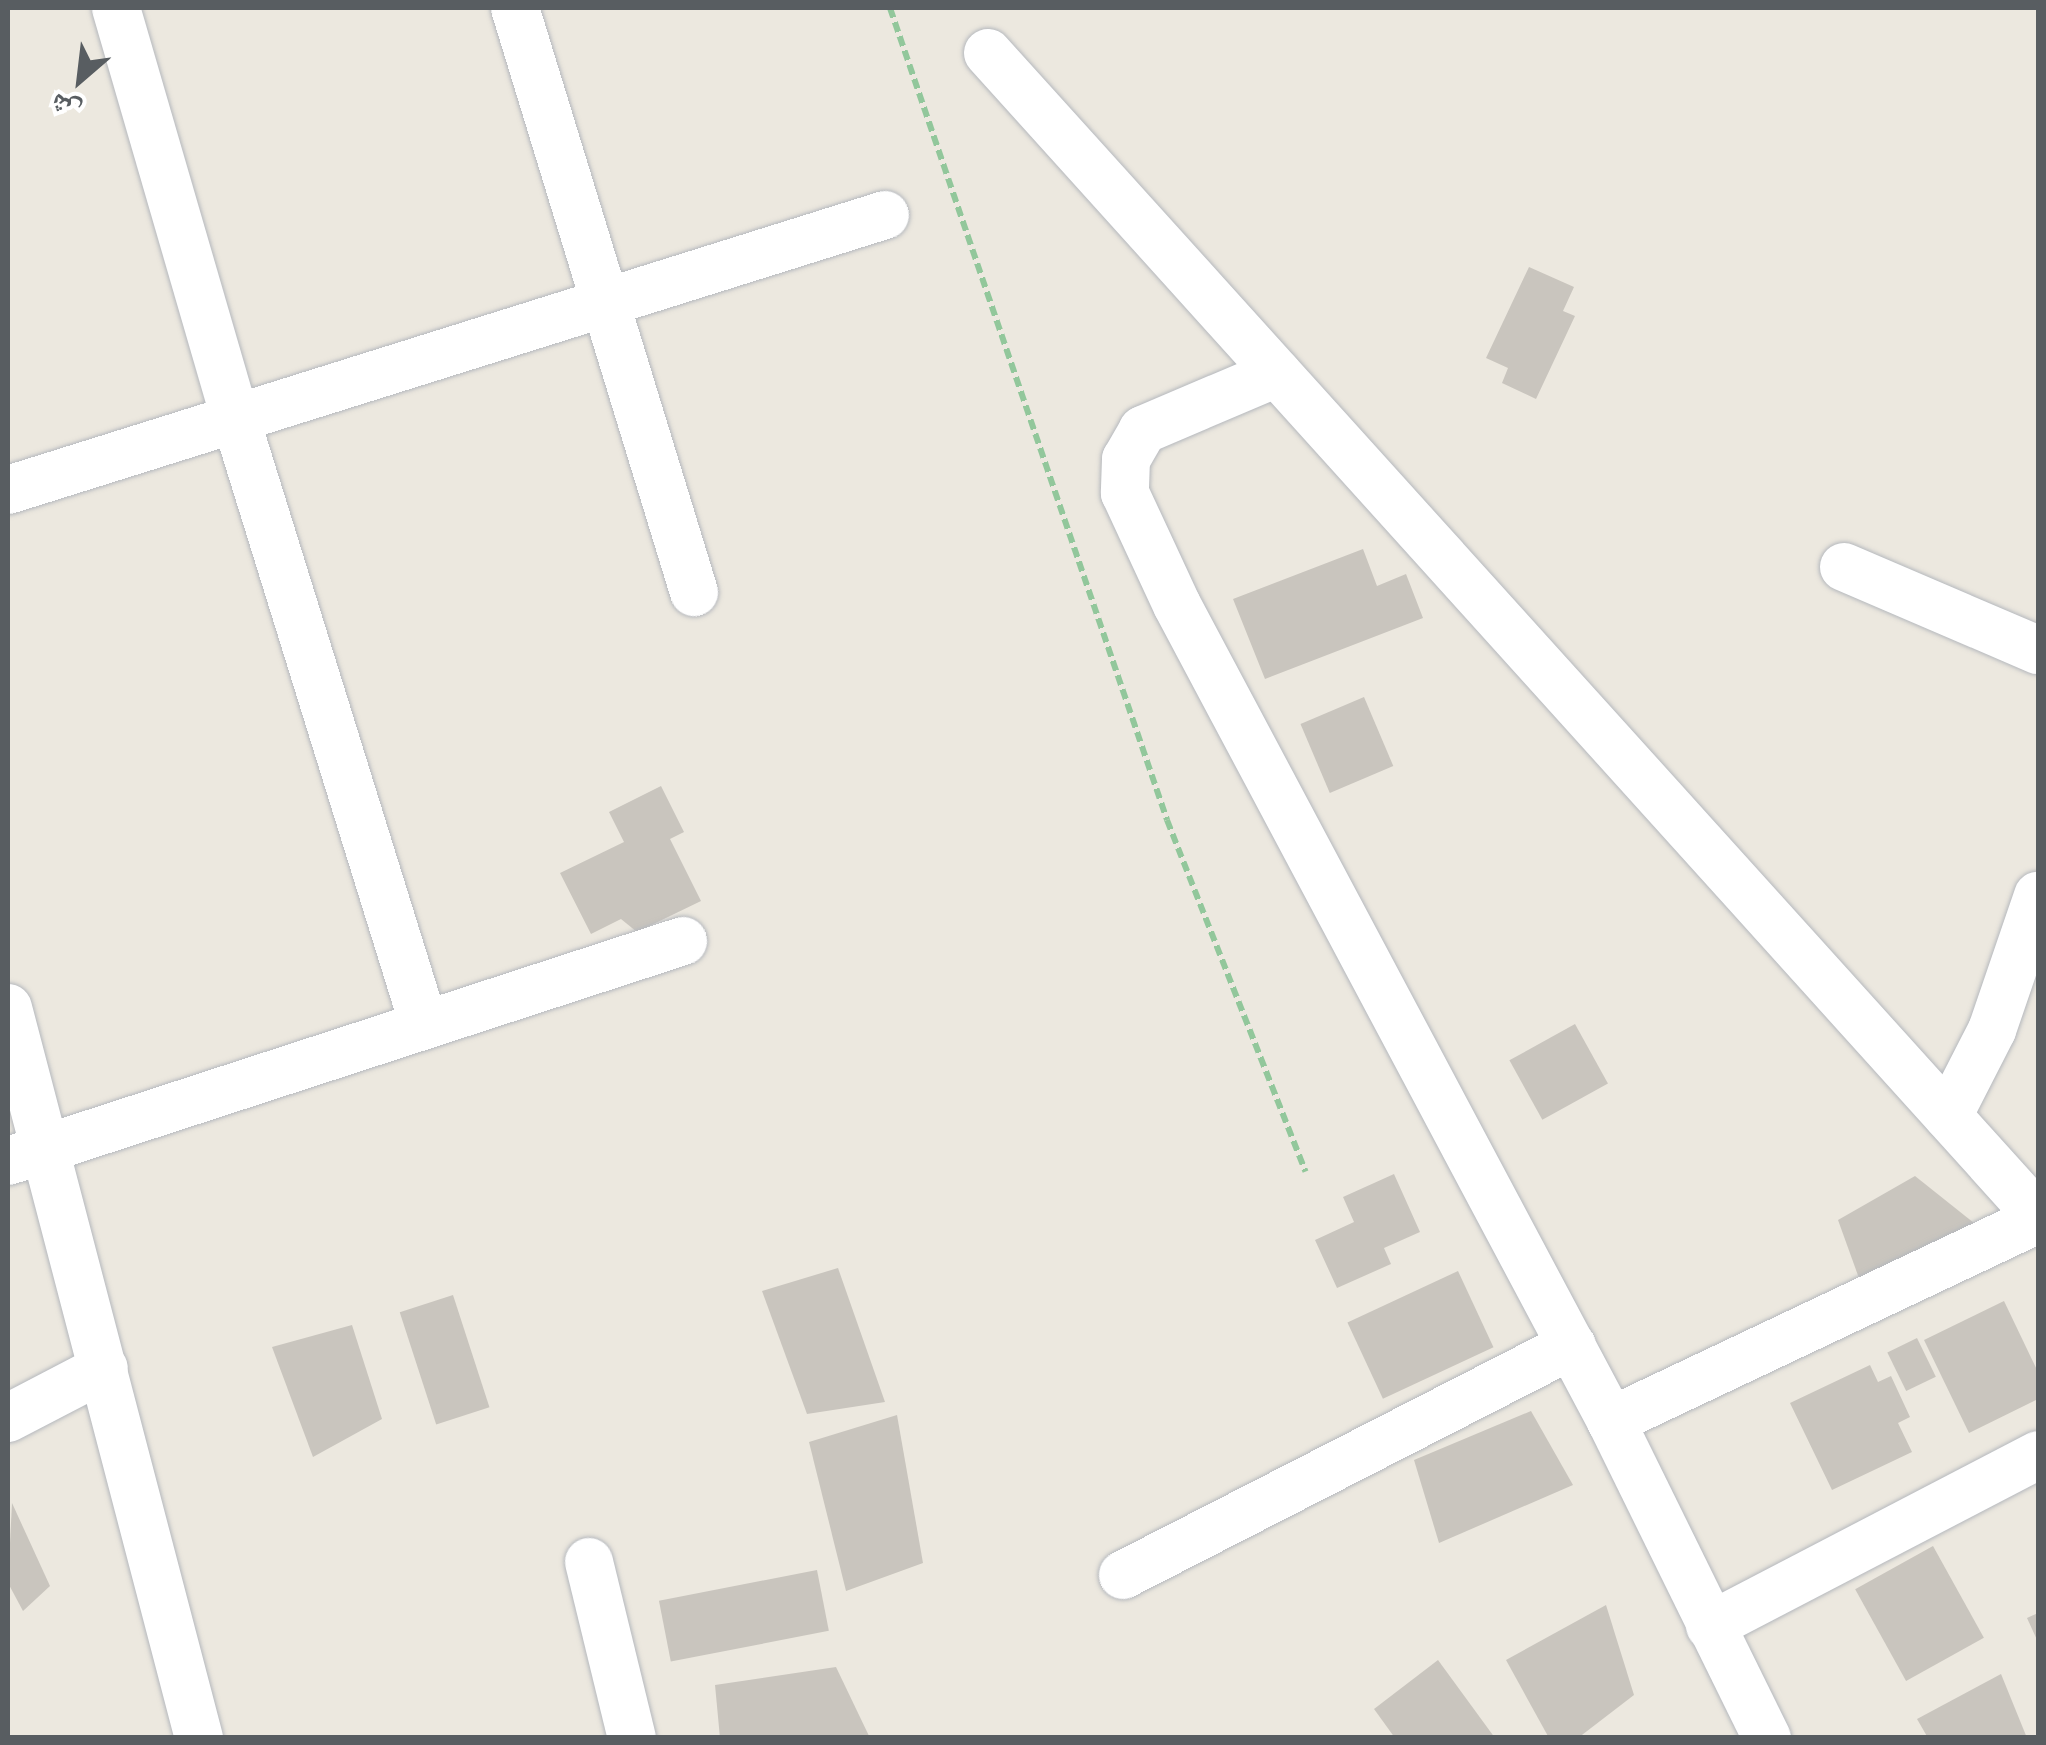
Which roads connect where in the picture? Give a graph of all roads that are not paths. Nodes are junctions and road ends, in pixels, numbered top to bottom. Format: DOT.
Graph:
graph roads {
  1 [pos="116,8"];
  2 [pos="515,8"];
  3 [pos="988,53"];
  4 [pos="885,215"];
  5 [pos="608,298"];
  6 [pos="1276,372"];
  7 [pos="236,420"];
  8 [pos="8,490"];
  9 [pos="1844,567"];
  10 [pos="694,592"];
  11 [pos="2038,650"];
  12 [pos="2038,896"];
  13 [pos="683,941"];
  14 [pos="8,1008"];
  15 [pos="424,1025"];
  16 [pos="1948,1116"];
  17 [pos="28,1154"];
  18 [pos="2038,1218"];
  19 [pos="1572,1345"];
  20 [pos="104,1368"];
  21 [pos="8,1418"];
  22 [pos="1611,1421"];
  23 [pos="2038,1455"];
  24 [pos="590,1562"];
  25 [pos="1124,1575"];
  26 [pos="1710,1626"];
  27 [pos="186,1733"];
  28 [pos="632,1738"];
  29 [pos="1767,1738"];
  1 -- 7 [label="street"];
  2 -- 5 [label="street"];
  3 -- 6 [label="street"];
  4 -- 5 [label="street"];
  5 -- 7 [label="street"];
  5 -- 10 [label="street"];
  6 -- 16 [label="street"];
  6 -- 19 [label="street"];
  7 -- 8 [label="street"];
  7 -- 15 [label="street"];
  9 -- 11 [label="street"];
  12 -- 16 [label="street"];
  13 -- 15 [label="street"];
  14 -- 17 [label="street"];
  15 -- 17 [label="street"];
  16 -- 18 [label="street"];
  17 -- 20 [label="street"];
  18 -- 22 [label="street"];
  19 -- 22 [label="street"];
  19 -- 25 [label="street"];
  20 -- 21 [label="street"];
  20 -- 27 [label="street"];
  22 -- 26 [label="street"];
  23 -- 26 [label="street"];
  24 -- 28 [label="street"];
  26 -- 29 [label="street"];
}
